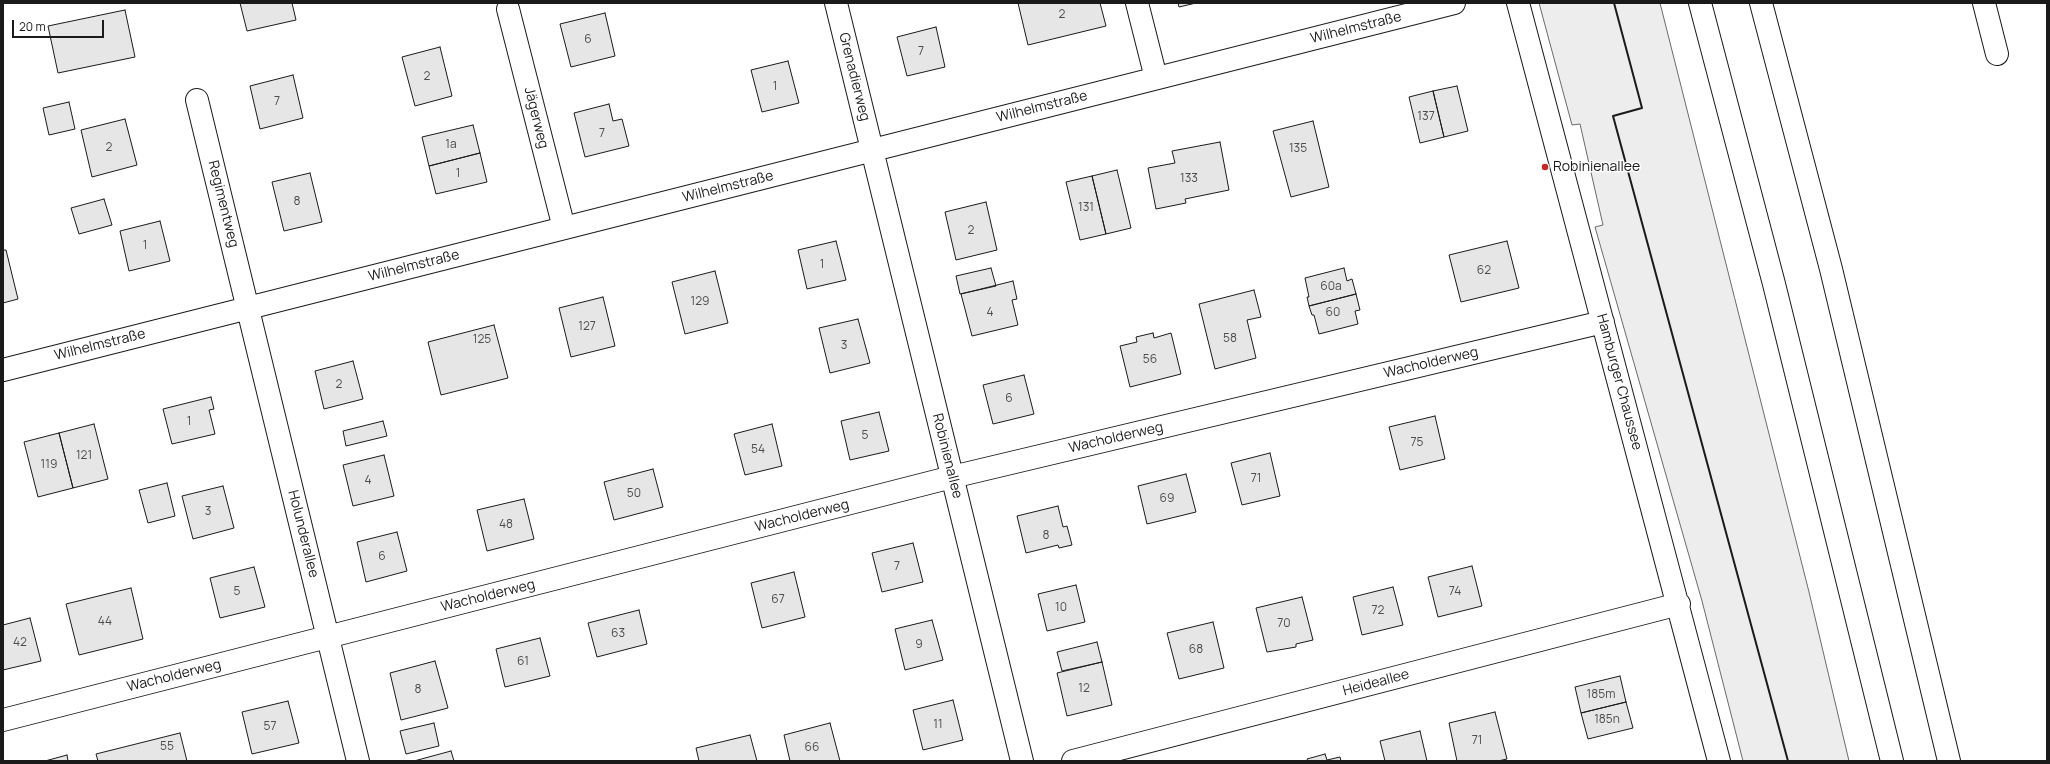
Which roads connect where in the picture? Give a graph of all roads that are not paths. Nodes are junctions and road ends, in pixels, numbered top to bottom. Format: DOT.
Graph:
graph roads {
  1 [pos="836,3"];
  2 [pos="1137,3"];
  3 [pos="1454,3"];
  4 [pos="1518,3"];
  5 [pos="1700,3"];
  6 [pos="1761,3"];
  7 [pos="1984,3"];
  8 [pos="508,9"];
  9 [pos="1997,54"];
  10 [pos="1156,78"];
  11 [pos="197,100"];
  12 [pos="873,150"];
  13 [pos="564,228"];
  14 [pos="248,308"];
  15 [pos="1603,322"];
  16 [pos="3,370"];
  17 [pos="952,477"];
  18 [pos="1679,604"];
  19 [pos="328,637"];
  20 [pos="3,720"];
  21 [pos="358,761"];
  22 [pos="1022,761"];
  23 [pos="1073,761"];
  24 [pos="1719,761"];
  25 [pos="1892,761"];
  26 [pos="1949,761"];
  1 -- 12 [label="main road, Grenadierweg"];
  2 -- 10 [label="main road"];
  3 -- 10 [label="main road, Wilhelmstraße"];
  4 -- 15 [label="main road, Hamburger Chaussee"];
  5 -- 25 [label="main road"];
  6 -- 26 [label="main road"];
  7 -- 9 [label="main road"];
  8 -- 13 [label="main road, Jägerweg"];
  10 -- 12 [label="main road, Wilhelmstraße"];
  11 -- 14 [label="main road, Regimentweg"];
  12 -- 13 [label="main road, Wilhelmstraße"];
  12 -- 17 [label="main road, Robinienallee"];
  13 -- 14 [label="main road, Wilhelmstraße"];
  14 -- 16 [label="main road, Wilhelmstraße"];
  14 -- 19 [label="main road, Holunderallee"];
  15 -- 17 [label="main road, Wacholderweg"];
  15 -- 18 [label="main road, Hamburger Chaussee"];
  17 -- 19 [label="main road, Wacholderweg"];
  17 -- 22 [label="main road, Robinienallee"];
  18 -- 23 [label="main road, Heideallee"];
  18 -- 24 [label="main road, Hamburger Chaussee"];
  19 -- 20 [label="main road, Wacholderweg"];
  19 -- 21 [label="main road, Holunderallee"];
}
